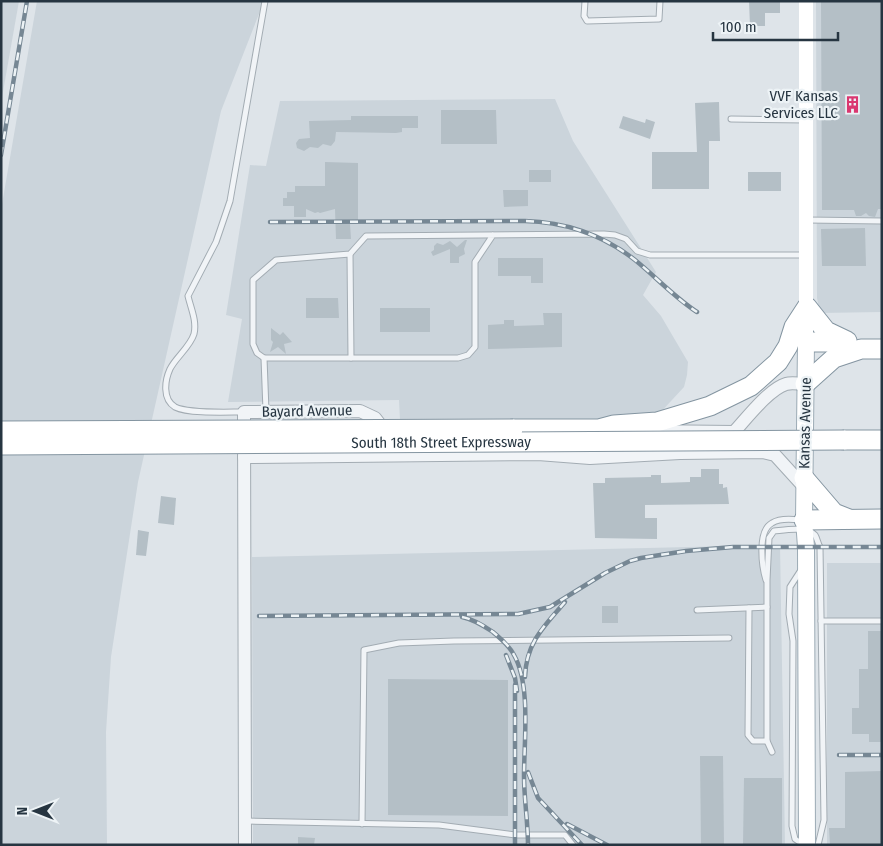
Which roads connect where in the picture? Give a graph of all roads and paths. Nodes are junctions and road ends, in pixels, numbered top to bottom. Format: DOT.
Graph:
graph roads {
  1 [pos="265,1"];
  2 [pos="585,1"];
  3 [pos="660,1"];
  4 [pos="806,1"];
  5 [pos="732,119"];
  6 [pos="806,120"];
  7 [pos="807,220"];
  8 [pos="882,221"];
  9 [pos="493,235"];
  10 [pos="350,254"];
  11 [pos="807,255"];
  12 [pos="807,306"];
  13 [pos="847,341"];
  14 [pos="882,341"];
  15 [pos="806,342"];
  16 [pos="882,350"];
  17 [pos="264,358"];
  18 [pos="351,358"];
  19 [pos="805,384"];
  20 [pos="244,412"];
  21 [pos="266,412"];
  22 [pos="882,428"];
  23 [pos="599,429"];
  24 [pos="1,431"];
  25 [pos="846,434"];
  26 [pos="882,440"];
  27 [pos="1,445"];
  28 [pos="244,456"];
  29 [pos="804,483"];
  30 [pos="849,519"];
  31 [pos="882,519"];
  32 [pos="804,525"];
  33 [pos="882,529"];
  34 [pos="806,561"];
  35 [pos="767,580"];
  36 [pos="767,607"];
  37 [pos="749,608"];
  38 [pos="697,610"];
  39 [pos="882,620"];
  40 [pos="821,621"];
  41 [pos="729,638"];
  42 [pos="767,741"];
  43 [pos="772,752"];
  44 [pos="246,821"];
  45 [pos="362,824"];
  46 [pos="245,845"];
  47 [pos="573,845"];
  48 [pos="806,845"];
  49 [pos="818,845"];
  1 -- 20 [label="lane"];
  2 -- 3 [label="lane"];
  4 -- 6 [label="main road, Kansas Avenue"];
  5 -- 6 [label="lane"];
  6 -- 7 [label="main road, Kansas Avenue"];
  7 -- 8 [label="lane"];
  7 -- 11 [label="main road, Kansas Avenue"];
  9 -- 10 [label="lane"];
  9 -- 11 [label="lane"];
  9 -- 18 [label="lane"];
  10 -- 17 [label="lane"];
  10 -- 18 [label="lane"];
  11 -- 12 [label="main road, Kansas Avenue"];
  12 -- 13 [label="highway"];
  12 -- 15 [label="main road, Kansas Avenue"];
  12 -- 23 [label="highway"];
  13 -- 14 [label="highway"];
  13 -- 15 [label="highway"];
  15 -- 19 [label="main road, Kansas Avenue"];
  16 -- 19 [label="highway"];
  17 -- 18 [label="lane"];
  17 -- 21 [label="lane"];
  19 -- 21 [label="street, Bayard Avenue"];
  19 -- 29 [label="main road, Kansas Avenue"];
  20 -- 21 [label="street, Bayard Avenue"];
  20 -- 28 [label="street, Bayard Avenue"];
  22 -- 25 [label="highway, South 18th Street Expressway"];
  23 -- 24 [label="highway, South 18th Street Expressway, bridge"];
  23 -- 25 [label="highway, South 18th Street Expressway"];
  25 -- 26 [label="highway, South 18th Street Expressway"];
  25 -- 27 [label="highway, South 18th Street Expressway, bridge"];
  28 -- 29 [label="street"];
  28 -- 44 [label="street, Bayard Avenue"];
  29 -- 30 [label="highway"];
  29 -- 32 [label="main road, Kansas Avenue"];
  30 -- 31 [label="highway"];
  30 -- 32 [label="highway"];
  32 -- 33 [label="highway"];
  32 -- 34 [label="main road, Kansas Avenue"];
  32 -- 35 [label="lane"];
  32 -- 35 [label="lane"];
  32 -- 40 [label="lane"];
  34 -- 48 [label="main road, Kansas Avenue"];
  34 -- 48 [label="lane"];
  35 -- 36 [label="lane"];
  36 -- 37 [label="lane"];
  36 -- 42 [label="lane"];
  37 -- 38 [label="lane"];
  37 -- 42 [label="lane"];
  39 -- 40 [label="lane"];
  40 -- 49 [label="lane"];
  41 -- 45 [label="lane"];
  42 -- 43 [label="lane"];
  44 -- 45 [label="lane"];
  44 -- 46 [label="street, Bayard Avenue"];
  45 -- 47 [label="lane"];
}
